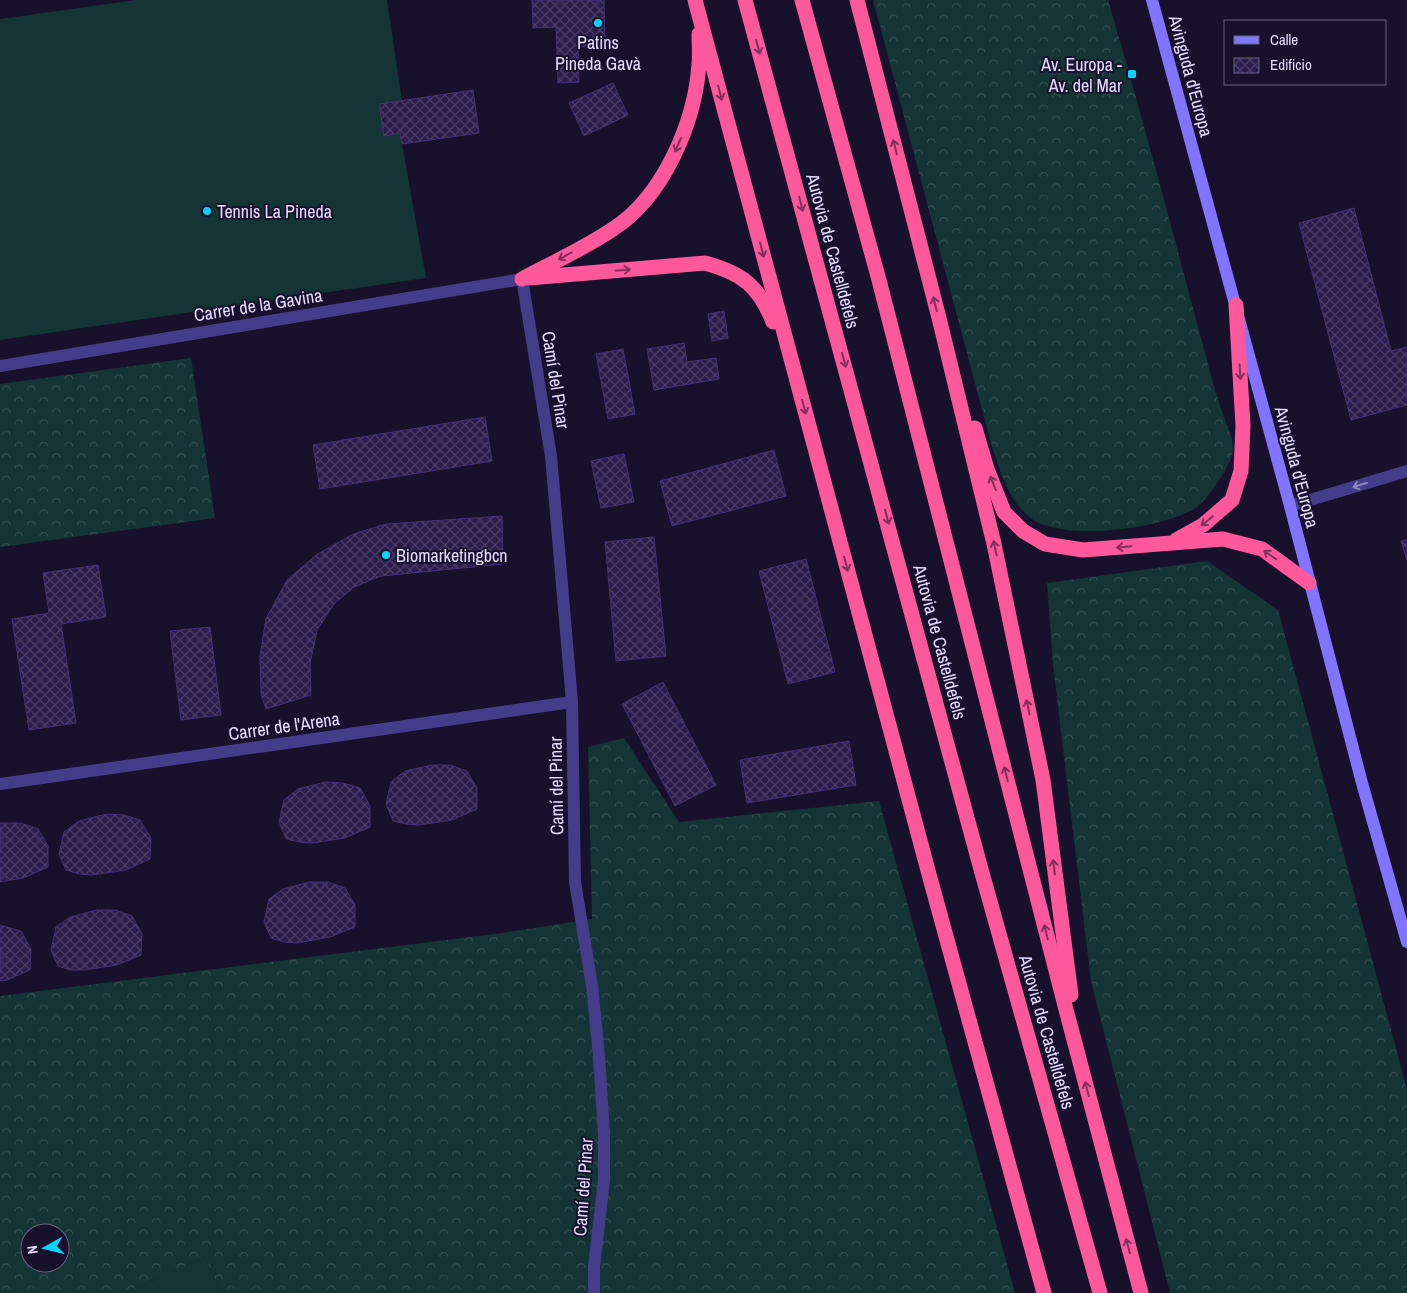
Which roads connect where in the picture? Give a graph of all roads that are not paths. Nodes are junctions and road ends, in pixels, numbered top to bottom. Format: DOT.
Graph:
graph roads {
  1 [pos="745,0"];
  2 [pos="802,0"];
  3 [pos="856,0"];
  4 [pos="1152,0"];
  5 [pos="697,6"];
  6 [pos="522,279"];
  7 [pos="1236,305"];
  8 [pos="946,352"];
  9 [pos="0,366"];
  10 [pos="796,378"];
  11 [pos="1407,471"];
  12 [pos="1290,506"];
  13 [pos="1172,542"];
  14 [pos="1309,583"];
  15 [pos="572,702"];
  16 [pos="0,784"];
  17 [pos="1407,942"];
  18 [pos="1078,1054"];
  19 [pos="594,1293"];
  20 [pos="1044,1293"];
  21 [pos="1100,1293"];
  22 [pos="1141,1293"];
  1 -- 21 [label="highway, Autovia de Castelldefels, one-way"];
  18 -- 2 [label="highway, Autovia de Castelldefels, one-way"];
  8 -- 3 [label="highway, one-way"];
  4 -- 7 [label="street, Avinguda d'Europa"];
  5 -- 6 [label="highway, one-way"];
  5 -- 10 [label="highway, one-way"];
  6 -- 9 [label="street, Carrer de la Gavina"];
  6 -- 10 [label="highway, one-way"];
  6 -- 15 [label="street, Camí del Pinar"];
  7 -- 12 [label="street, Avinguda d'Europa"];
  7 -- 13 [label="highway, one-way"];
  13 -- 8 [label="highway, one-way"];
  18 -- 8 [label="highway, one-way"];
  10 -- 20 [label="highway, one-way"];
  11 -- 12 [label="street, one-way"];
  12 -- 14 [label="street, Avinguda d'Europa"];
  14 -- 13 [label="highway, one-way"];
  14 -- 17 [label="street, Avinguda d'Europa"];
  15 -- 16 [label="street, Carrer de l'Arena"];
  15 -- 19 [label="street, Camí del Pinar"];
  22 -- 18 [label="highway, Autovia de Castelldefels, one-way"];
}
